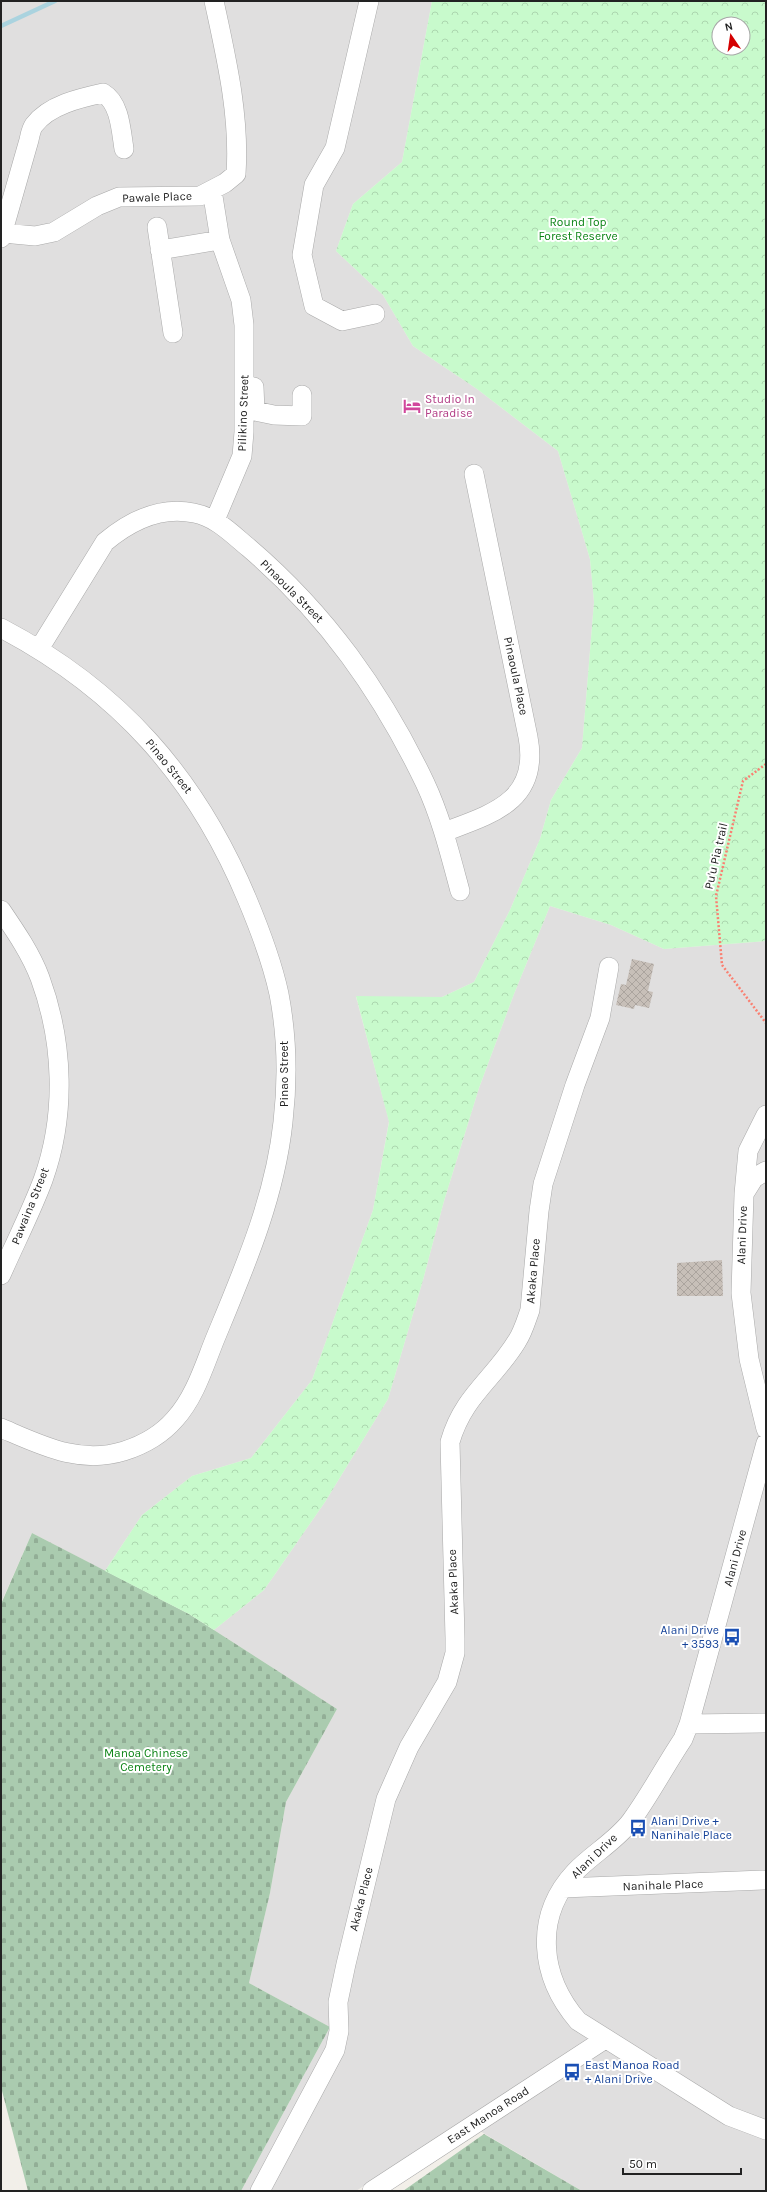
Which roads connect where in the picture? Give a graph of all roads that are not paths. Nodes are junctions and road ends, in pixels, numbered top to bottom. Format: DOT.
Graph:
graph roads {
  1 [pos="214,1"];
  2 [pos="369,1"];
  3 [pos="124,149"];
  4 [pos="212,190"];
  5 [pos="157,227"];
  6 [pos="2,236"];
  7 [pos="220,240"];
  8 [pos="160,250"];
  9 [pos="375,314"];
  10 [pos="244,325"];
  11 [pos="173,333"];
  12 [pos="302,395"];
  13 [pos="474,474"];
  14 [pos="215,520"];
  15 [pos="1,628"];
  16 [pos="39,649"];
  17 [pos="444,832"];
  18 [pos="460,891"];
  19 [pos="1,910"];
  20 [pos="609,968"];
  21 [pos="766,1115"];
  22 [pos="766,1171"];
  23 [pos="744,1194"];
  24 [pos="1,1275"];
  25 [pos="1,1428"];
  26 [pos="766,1429"];
  27 [pos="766,1443"];
  28 [pos="766,1723"];
  29 [pos="689,1724"];
  30 [pos="763,1880"];
  31 [pos="563,1888"];
  32 [pos="605,2039"];
  33 [pos="766,2130"];
  34 [pos="260,2191"];
  35 [pos="372,2191"];
  1 -- 4 [label="street, Pawale Place"];
  2 -- 9 [label="street"];
  3 -- 6 [label="street"];
  4 -- 6 [label="street, Pawale Place"];
  4 -- 7 [label="street, Pilikino Street"];
  5 -- 8 [label="street"];
  7 -- 8 [label="street"];
  7 -- 10 [label="street, Pilikino Street"];
  8 -- 11 [label="street"];
  10 -- 12 [label="street"];
  10 -- 14 [label="street, Pilikino Street"];
  13 -- 17 [label="street, Pinaoula Place"];
  14 -- 16 [label="street, Pinaoula Street"];
  14 -- 17 [label="street, Pinaoula Street"];
  15 -- 16 [label="street, Pinao Street"];
  16 -- 25 [label="street, Pinao Street"];
  17 -- 18 [label="street, Pinaoula Street"];
  19 -- 24 [label="street, Pawaina Street"];
  20 -- 34 [label="street, Akaka Place"];
  21 -- 23 [label="street, Alani Drive"];
  22 -- 23 [label="street"];
  23 -- 26 [label="street, Alani Drive"];
  27 -- 29 [label="street, Alani Drive"];
  28 -- 29 [label="street"];
  29 -- 31 [label="street, Alani Drive"];
  30 -- 31 [label="street, Nanihale Place"];
  31 -- 32 [label="street, Alani Drive"];
  32 -- 33 [label="street, Alani Drive"];
  32 -- 35 [label="street, East Manoa Road"];
}
